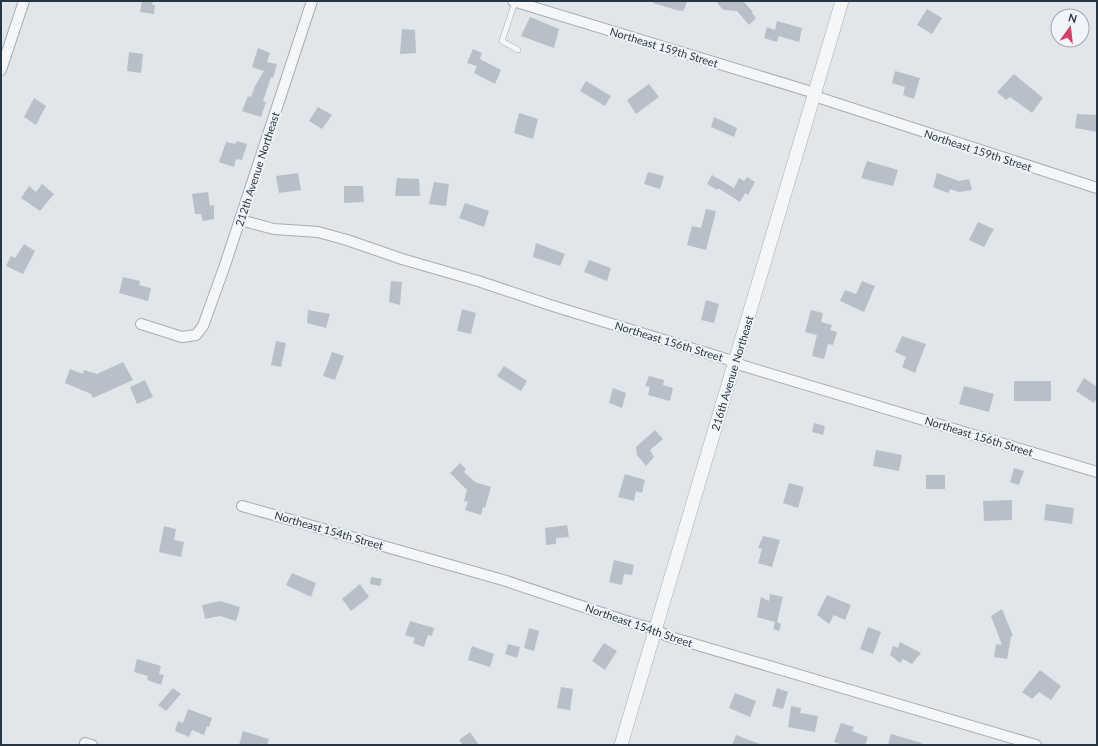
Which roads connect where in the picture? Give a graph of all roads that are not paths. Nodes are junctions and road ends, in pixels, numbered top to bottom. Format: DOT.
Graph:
graph roads {
  1 [pos="24,1"];
  2 [pos="312,1"];
  3 [pos="514,1"];
  4 [pos="842,1"];
  5 [pos="518,50"];
  6 [pos="1,70"];
  7 [pos="814,95"];
  8 [pos="1097,188"];
  9 [pos="240,220"];
  10 [pos="141,324"];
  11 [pos="735,362"];
  12 [pos="1097,472"];
  13 [pos="242,506"];
  14 [pos="656,629"];
  15 [pos="621,745"];
  16 [pos="1036,745"];
  1 -- 6 [label="street"];
  2 -- 9 [label="street, 212th Avenue Northeast"];
  3 -- 5 [label="lane"];
  3 -- 7 [label="street, Northeast 159th Street"];
  4 -- 7 [label="street, 216th Avenue Northeast"];
  7 -- 8 [label="street, Northeast 159th Street"];
  7 -- 11 [label="street, 216th Avenue Northeast"];
  9 -- 10 [label="street, 212th Avenue Northeast"];
  9 -- 11 [label="street, Northeast 156th Street"];
  11 -- 12 [label="street, Northeast 156th Street"];
  11 -- 14 [label="street, 216th Avenue Northeast"];
  13 -- 14 [label="street, Northeast 154th Street"];
  14 -- 15 [label="street, 216th Avenue Northeast"];
  14 -- 16 [label="street, Northeast 154th Street"];
}
